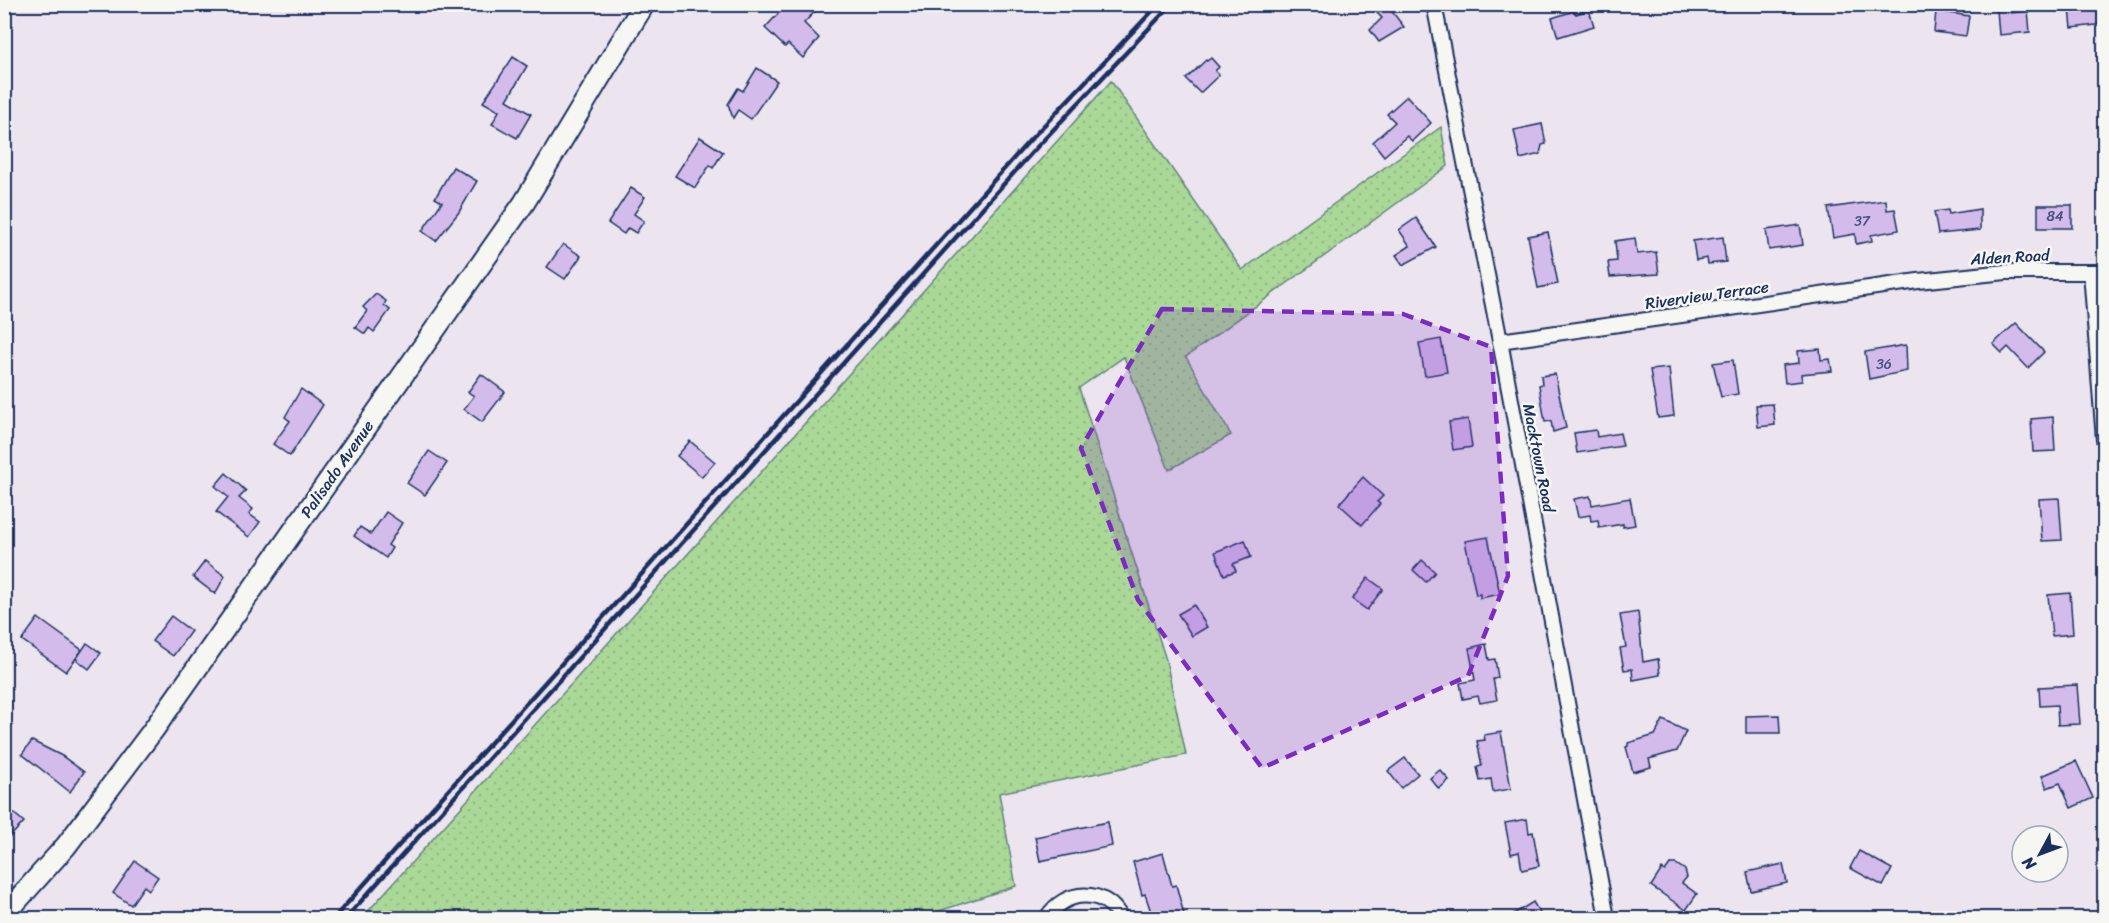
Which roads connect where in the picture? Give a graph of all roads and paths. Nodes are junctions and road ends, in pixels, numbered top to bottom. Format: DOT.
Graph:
graph roads {
  1 [pos="644,4"];
  2 [pos="1434,4"];
  3 [pos="2098,272"];
  4 [pos="1918,281"];
  5 [pos="1500,341"];
  6 [pos="2104,440"];
  7 [pos="4,915"];
  8 [pos="1047,918"];
  9 [pos="1121,918"];
  10 [pos="1607,918"];
  1 -- 7 [label="main road, Palisado Avenue"];
  2 -- 5 [label="street, Macktown Road"];
  3 -- 4 [label="street, Alden Road"];
  3 -- 6 [label="street"];
  4 -- 5 [label="street, Riverview Terrace"];
  5 -- 10 [label="street, Macktown Road"];
  8 -- 9 [label="street"];
}
